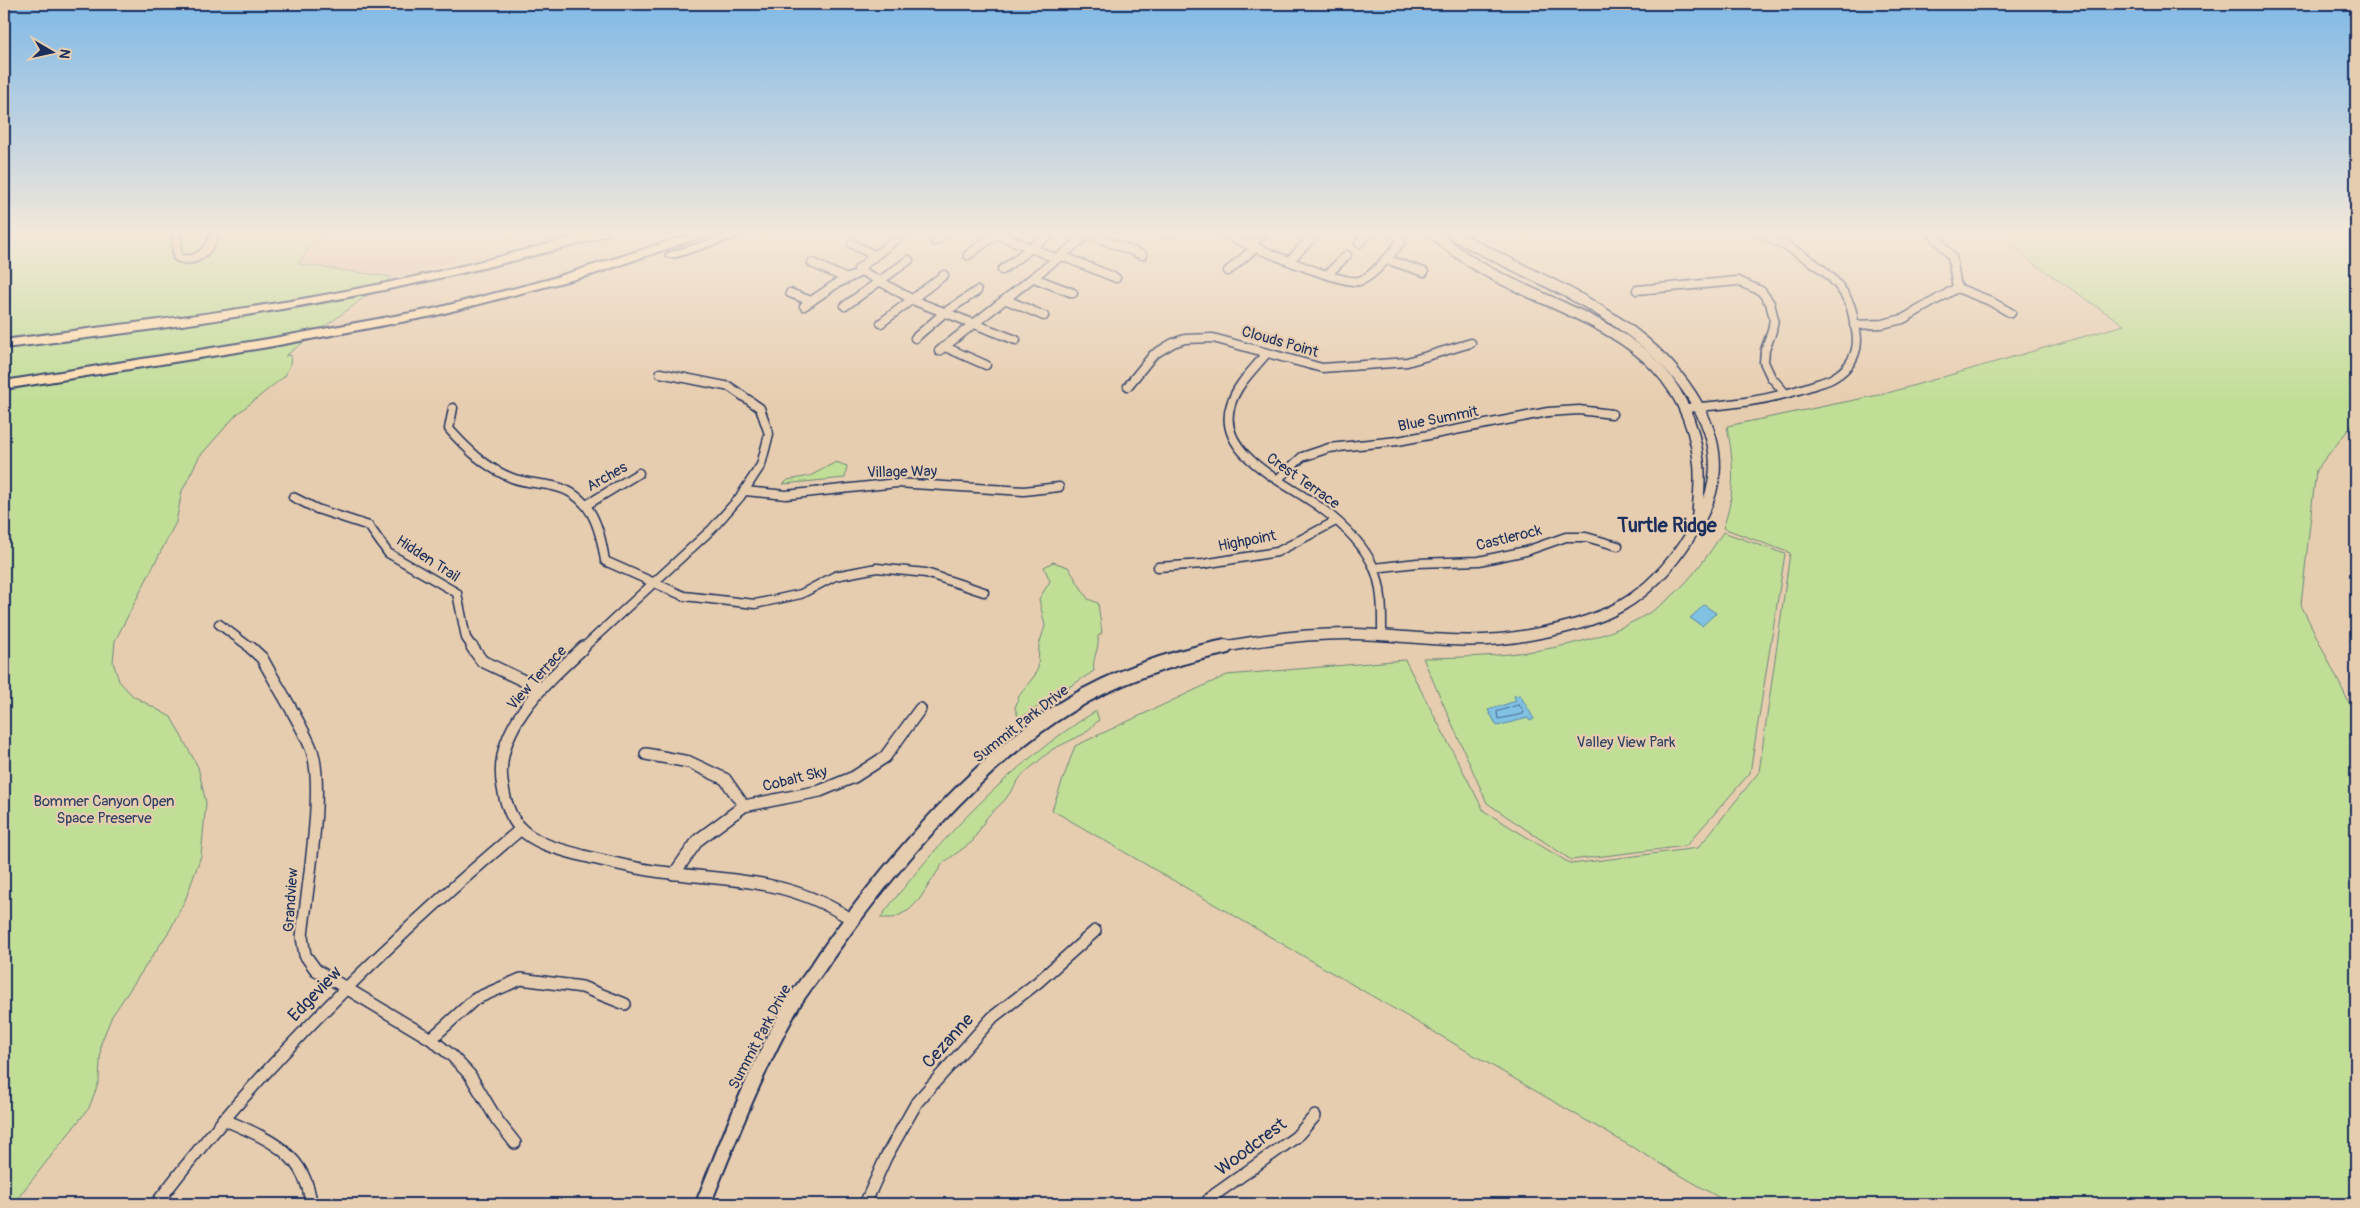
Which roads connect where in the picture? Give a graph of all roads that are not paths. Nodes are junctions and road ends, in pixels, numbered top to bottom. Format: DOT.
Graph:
graph roads {
  1 [pos="373,289"];
  2 [pos="517,289"];
  3 [pos="831,289"];
  4 [pos="867,289"];
  5 [pos="891,289"];
  6 [pos="924,289"];
  7 [pos="1020,289"];
  8 [pos="1066,289"];
  9 [pos="1524,289"];
  10 [pos="1532,289"];
  11 [pos="1560,289"];
  12 [pos="1644,289"];
  13 [pos="1761,289"];
  14 [pos="1840,289"];
  15 [pos="1955,289"];
  16 [pos="1961,289"];
  17 [pos="1637,290"];
  18 [pos="977,291"];
  19 [pos="1073,292"];
  20 [pos="1529,292"];
  21 [pos="790,293"];
  22 [pos="912,298"];
  23 [pos="1007,300"];
  24 [pos="845,306"];
  25 [pos="944,313"];
  26 [pos="2011,313"];
  27 [pos="1044,316"];
  28 [pos="881,323"];
  29 [pos="977,323"];
  30 [pos="1854,325"];
  31 [pos="915,338"];
  32 [pos="1016,340"];
  33 [pos="1471,343"];
  34 [pos="4,344"];
  35 [pos="1266,354"];
  36 [pos="986,365"];
  37 [pos="660,373"];
  38 [pos="4,385"];
  39 [pos="1128,386"];
  40 [pos="1785,393"];
  41 [pos="1699,407"];
  42 [pos="453,408"];
  43 [pos="1685,408"];
  44 [pos="1612,414"];
  45 [pos="639,474"];
  46 [pos="1278,479"];
  47 [pos="1059,487"];
  48 [pos="745,491"];
  49 [pos="293,497"];
  50 [pos="588,504"];
  51 [pos="1336,521"];
  52 [pos="1696,528"];
  53 [pos="1618,546"];
  54 [pos="1158,567"];
  55 [pos="1374,568"];
  56 [pos="654,583"];
  57 [pos="984,592"];
  58 [pos="219,624"];
  59 [pos="1382,636"];
  60 [pos="542,689"];
  61 [pos="920,709"];
  62 [pos="646,754"];
  63 [pos="744,806"];
  64 [pos="521,829"];
  65 [pos="674,874"];
  66 [pos="851,920"];
  67 [pos="1095,931"];
  68 [pos="344,988"];
  69 [pos="625,1004"];
  70 [pos="432,1039"];
  71 [pos="1315,1116"];
  72 [pos="223,1119"];
  73 [pos="515,1143"];
  74 [pos="156,1204"];
  75 [pos="311,1204"];
  76 [pos="703,1204"];
  77 [pos="865,1204"];
  78 [pos="1206,1204"];
  1 -- 34 [label="highway"];
  2 -- 38 [label="highway"];
  3 -- 21 [label="street"];
  4 -- 24 [label="street"];
  5 -- 22 [label="street"];
  6 -- 22 [label="street"];
  7 -- 23 [label="street"];
  8 -- 19 [label="street"];
  9 -- 20 [label="street, Summit Park Drive"];
  10 -- 20 [label="street"];
  11 -- 41 [label="street, Summit Park Drive"];
  12 -- 17 [label="street"];
  13 -- 40 [label="street"];
  14 -- 30 [label="street"];
  15 -- 30 [label="street"];
  16 -- 26 [label="street"];
  18 -- 25 [label="street"];
  20 -- 43 [label="street, Summit Park Drive"];
  22 -- 25 [label="street"];
  22 -- 28 [label="street"];
  23 -- 27 [label="street"];
  23 -- 29 [label="street"];
  25 -- 29 [label="street"];
  25 -- 31 [label="street"];
  29 -- 32 [label="street"];
  29 -- 36 [label="street"];
  30 -- 40 [label="street"];
  33 -- 35 [label="street, Clouds Point"];
  35 -- 39 [label="street, Clouds Point"];
  35 -- 46 [label="street, Crest Terrace"];
  37 -- 48 [label="street, View Terrace"];
  40 -- 41 [label="street"];
  41 -- 43 [label="street"];
  41 -- 52 [label="street, Summit Park Drive"];
  42 -- 50 [label="street"];
  43 -- 52 [label="street, Summit Park Drive"];
  44 -- 46 [label="street, Blue Summit"];
  45 -- 50 [label="street, Arches"];
  46 -- 51 [label="street, Crest Terrace"];
  47 -- 48 [label="street, Village Way"];
  48 -- 56 [label="street, View Terrace"];
  49 -- 60 [label="street, Hidden Trail"];
  50 -- 56 [label="street"];
  51 -- 54 [label="street, Highpoint"];
  51 -- 55 [label="street, Crest Terrace"];
  52 -- 59 [label="street, Summit Park Drive"];
  53 -- 55 [label="street, Castlerock"];
  55 -- 59 [label="street, Crest Terrace"];
  56 -- 57 [label="street"];
  56 -- 60 [label="street, View Terrace"];
  58 -- 68 [label="street, Grandview"];
  59 -- 66 [label="street, Summit Park Drive"];
  60 -- 64 [label="street, View Terrace"];
  61 -- 63 [label="street, Cobalt Sky"];
  62 -- 63 [label="street"];
  63 -- 65 [label="street, Cobalt Sky"];
  64 -- 65 [label="street"];
  64 -- 68 [label="street, Edgeview"];
  65 -- 66 [label="street"];
  66 -- 76 [label="street, Summit Park Drive"];
  67 -- 77 [label="street, Cezanne"];
  68 -- 70 [label="street, Grandview"];
  68 -- 72 [label="street, Edgeview"];
  69 -- 70 [label="street"];
  70 -- 73 [label="street, Grandview"];
  71 -- 78 [label="street, Woodcrest"];
  72 -- 74 [label="street, Edgeview"];
  72 -- 75 [label="street"];
}
